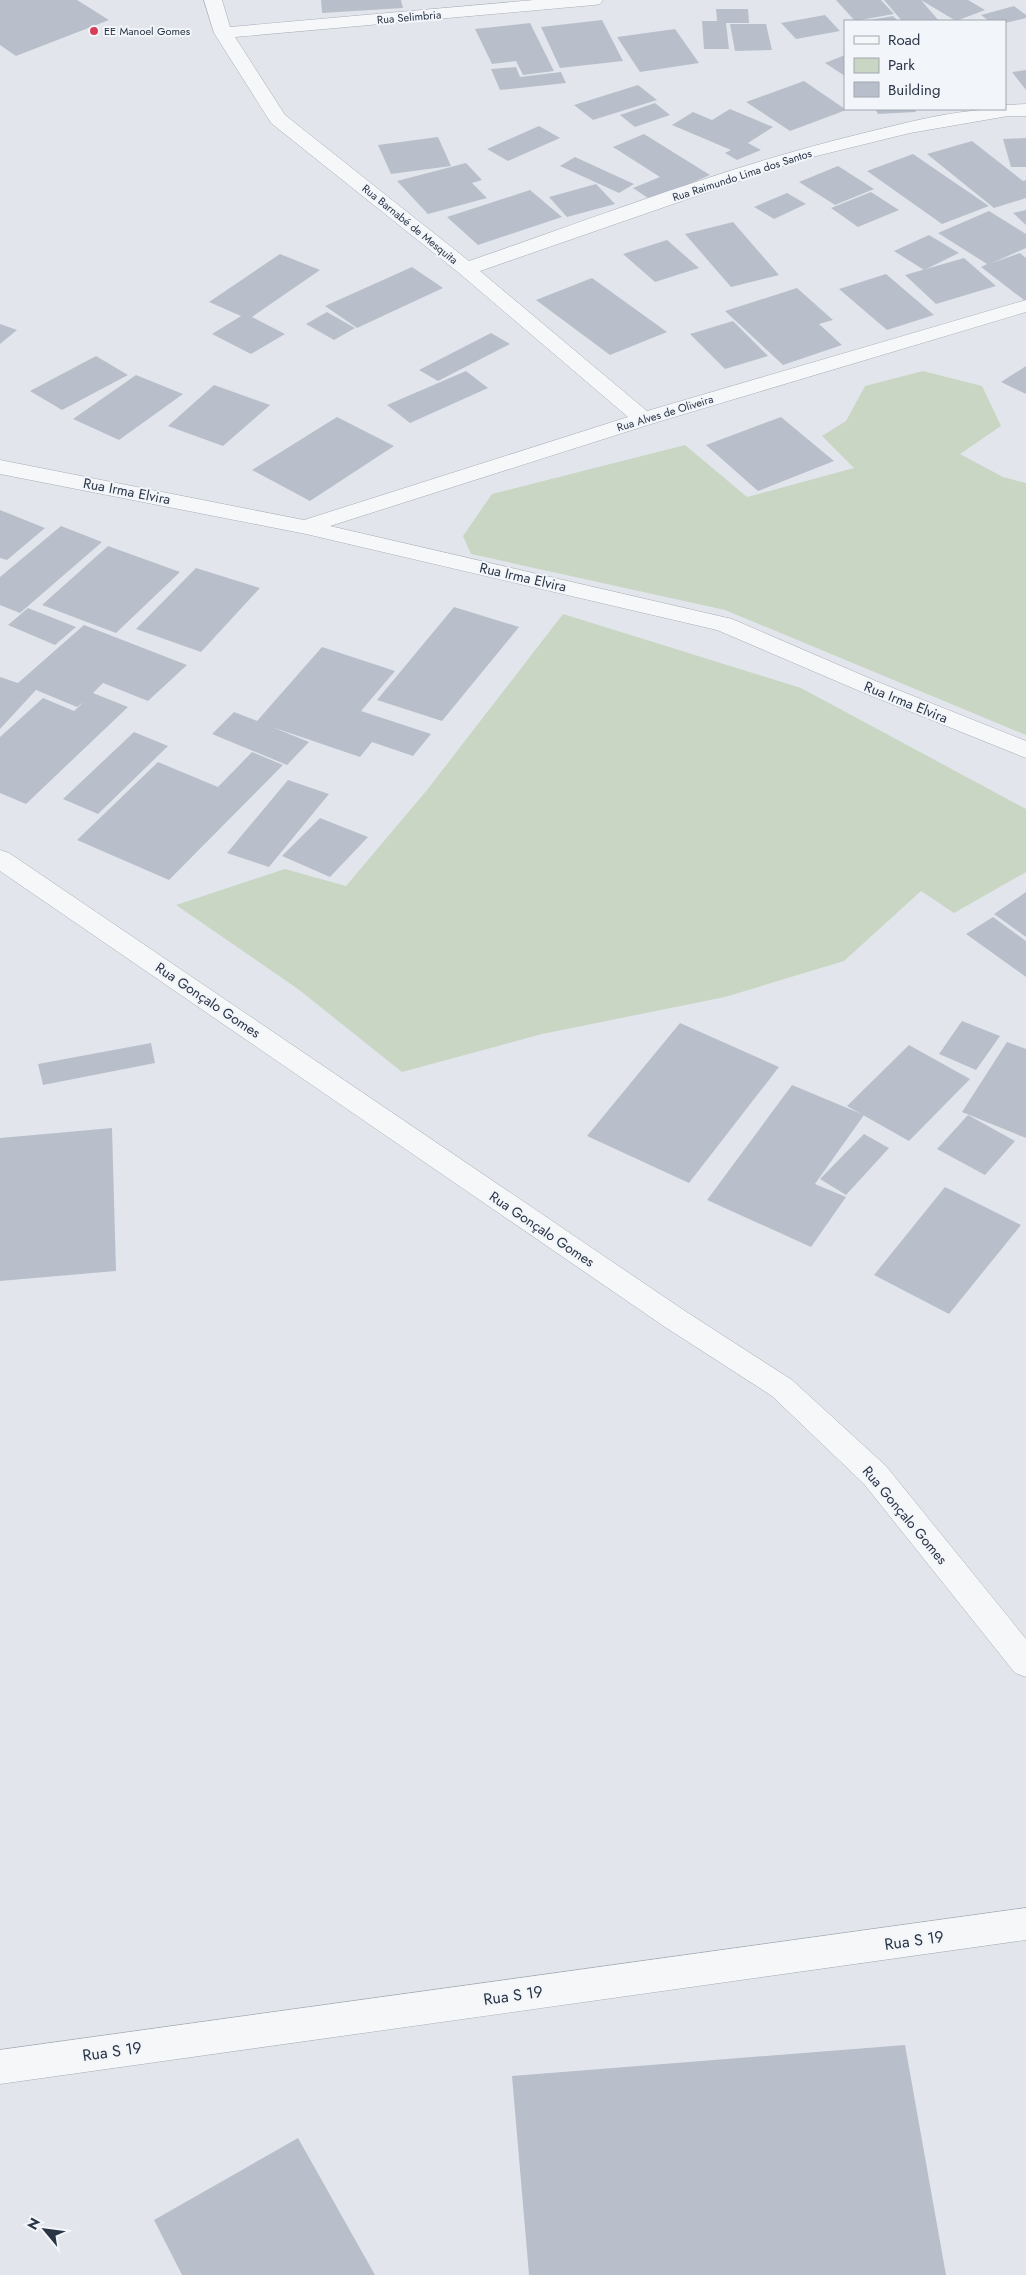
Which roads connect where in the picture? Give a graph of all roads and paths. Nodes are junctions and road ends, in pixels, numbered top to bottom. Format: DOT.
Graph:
graph roads {
  1 [pos="212,0"];
  2 [pos="594,0"];
  3 [pos="223,33"];
  4 [pos="1026,110"];
  5 [pos="466,269"];
  6 [pos="1026,306"];
  7 [pos="644,420"];
  8 [pos="0,451"];
  9 [pos="0,467"];
  10 [pos="46,474"];
  11 [pos="306,527"];
  12 [pos="1026,750"];
  13 [pos="0,859"];
  14 [pos="1026,1663"];
  15 [pos="1026,1924"];
  16 [pos="0,2067"];
  1 -- 3 [label="street, Rua Barnabé de Mesquita"];
  2 -- 3 [label="street, Rua Selimbria"];
  3 -- 5 [label="street, Rua Barnabé de Mesquita"];
  4 -- 5 [label="street, Rua Raimundo Lima dos Santos"];
  5 -- 7 [label="street, Rua Barnabé de Mesquita"];
  6 -- 7 [label="street, Rua Alves de Oliveira"];
  7 -- 11 [label="street, Rua Alves de Oliveira"];
  8 -- 10 [label="street"];
  9 -- 10 [label="street, Rua Irma Elvira"];
  10 -- 11 [label="street, Rua Irma Elvira"];
  11 -- 12 [label="street, Rua Irma Elvira"];
  13 -- 14 [label="street, Rua Gonçalo Gomes"];
  15 -- 16 [label="street, Rua S 19"];
}
